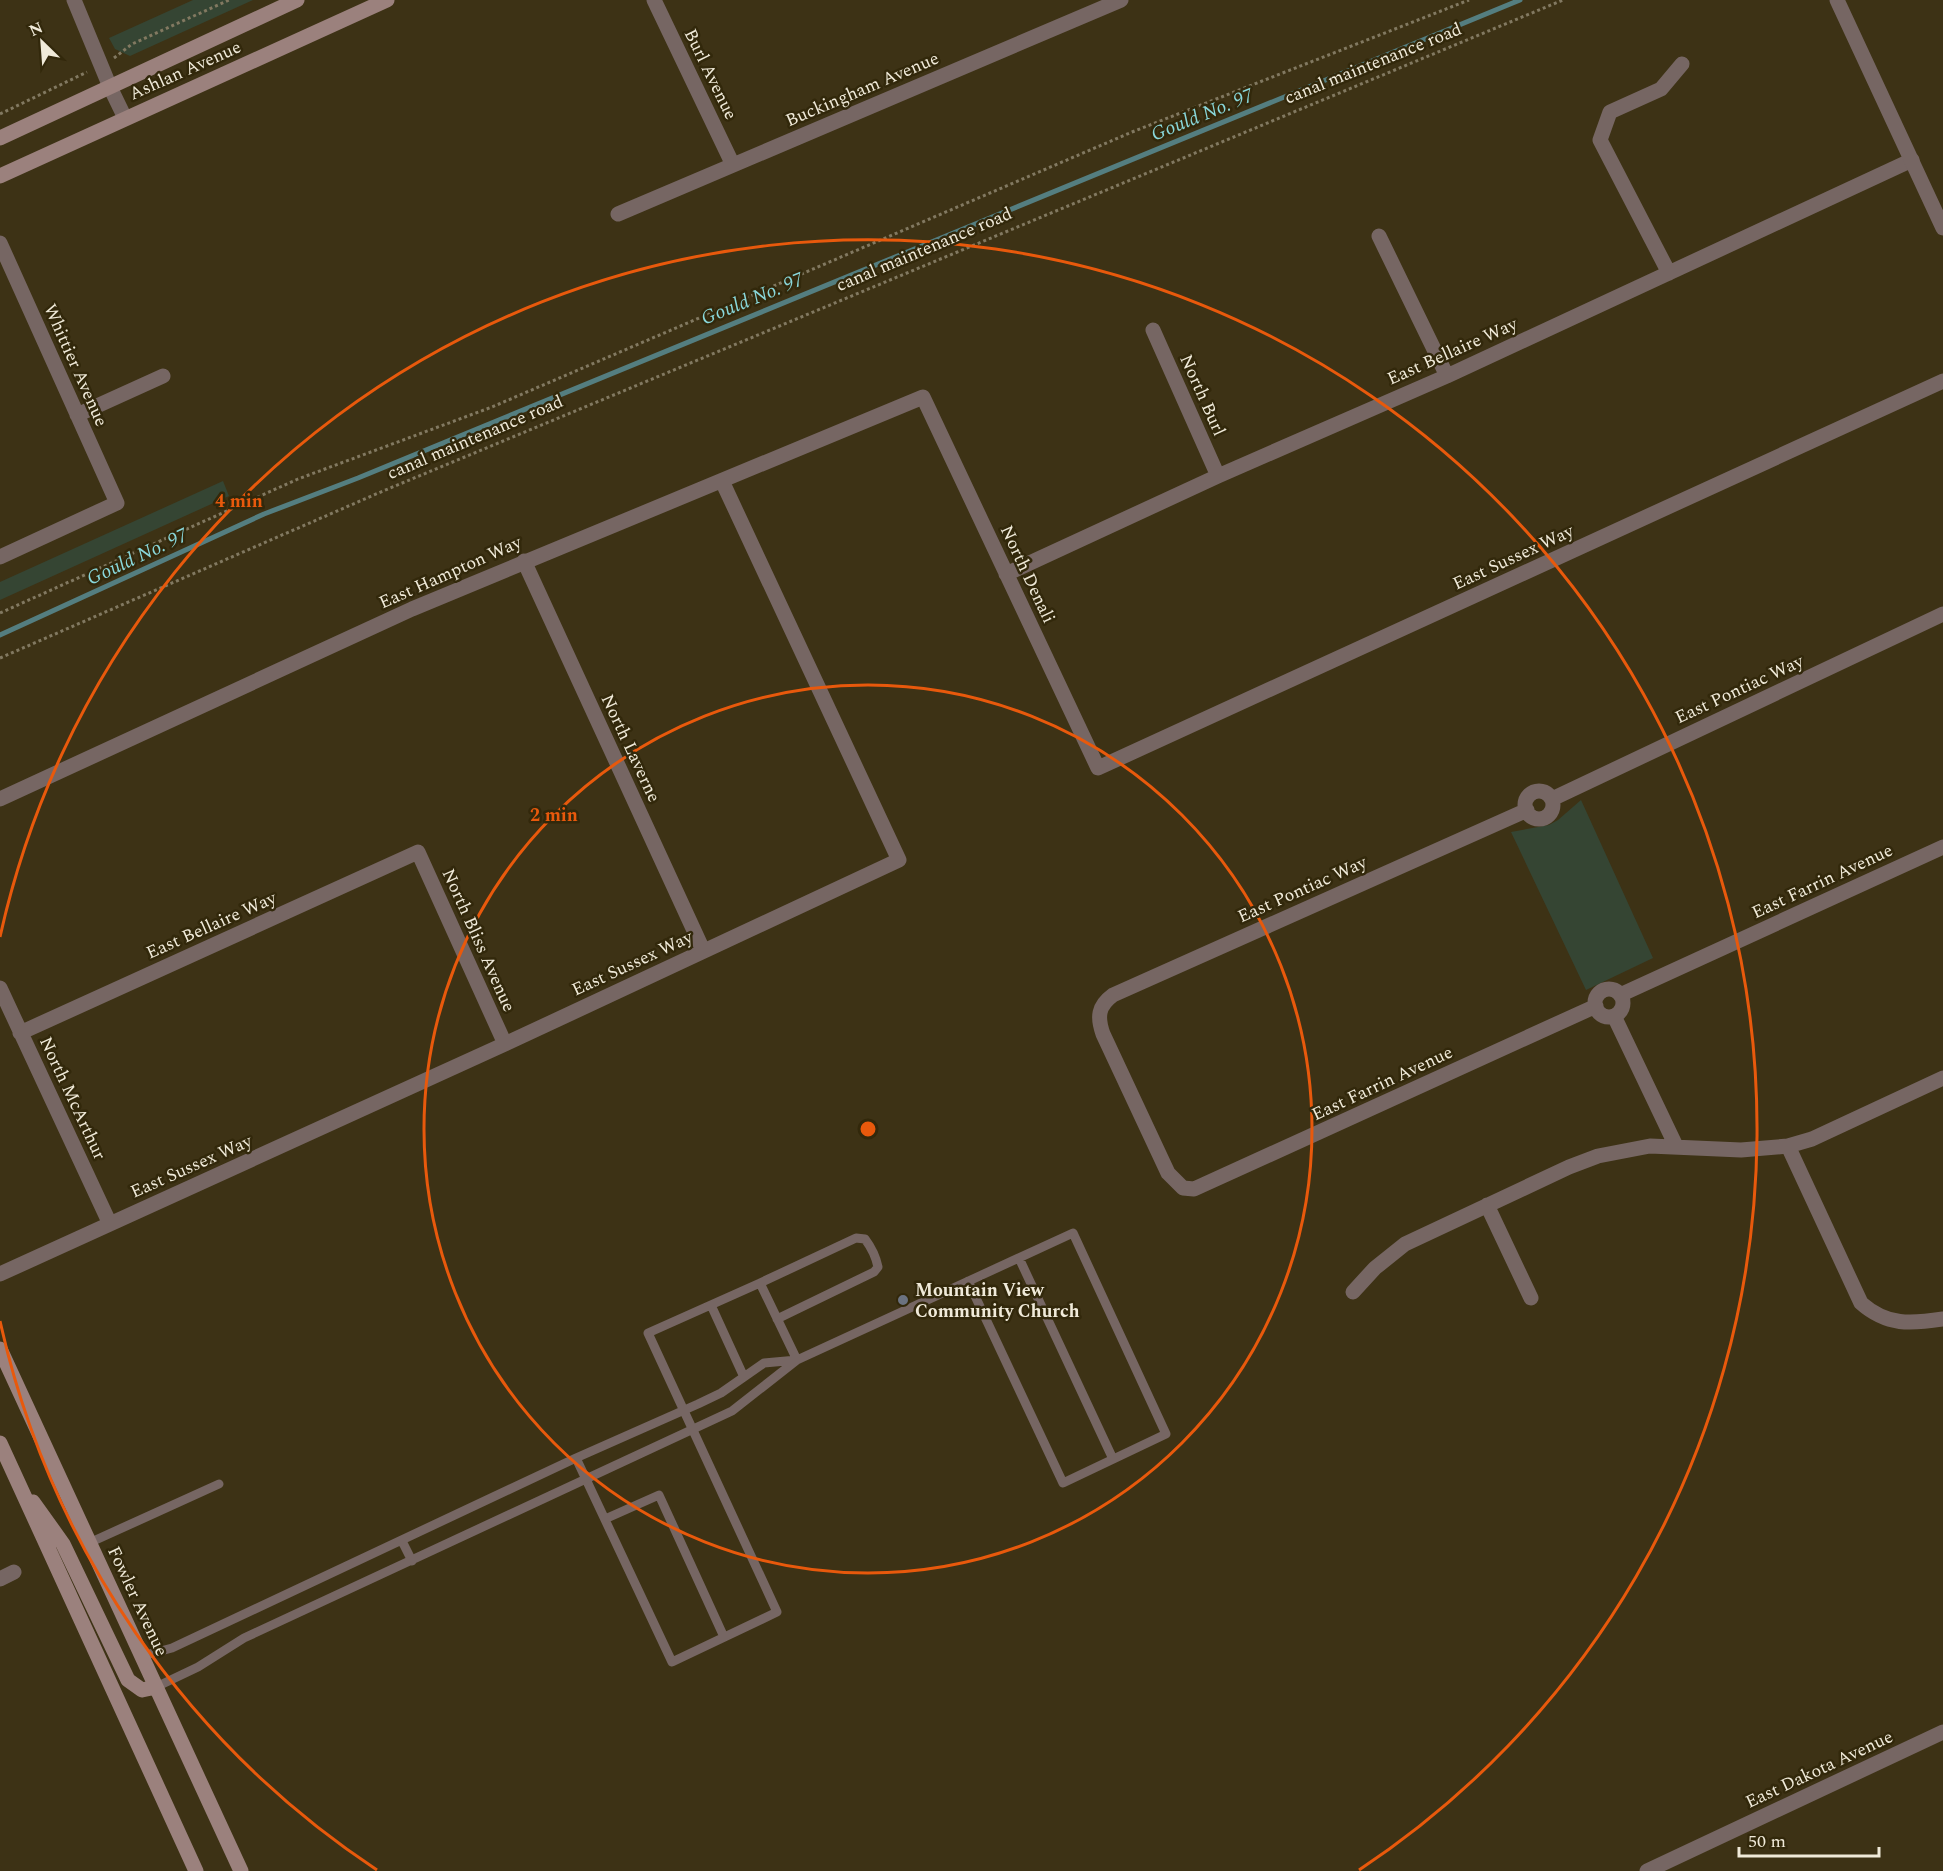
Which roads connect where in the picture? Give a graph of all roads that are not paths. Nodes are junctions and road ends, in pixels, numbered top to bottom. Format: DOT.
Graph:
graph roads {
  1 [pos="74,0"];
  2 [pos="297,0"];
  3 [pos="387,0"];
  4 [pos="654,0"];
  5 [pos="1121,0"];
  6 [pos="1837,0"];
  7 [pos="1682,64"];
  8 [pos="110,87"];
  9 [pos="125,118"];
  10 [pos="0,138"];
  11 [pos="1912,160"];
  12 [pos="733,165"];
  13 [pos="0,176"];
  14 [pos="618,214"];
  15 [pos="1943,228"];
  16 [pos="1379,236"];
  17 [pos="0,243"];
  18 [pos="1669,273"];
  19 [pos="1153,330"];
  20 [pos="163,376"];
  21 [pos="1447,376"];
  22 [pos="1943,381"];
  23 [pos="923,397"];
  24 [pos="77,415"];
  25 [pos="1218,476"];
  26 [pos="722,481"];
  27 [pos="0,556"];
  28 [pos="524,561"];
  29 [pos="1006,574"];
  30 [pos="1943,614"];
  31 [pos="1098,768"];
  32 [pos="0,799"];
  33 [pos="1943,847"];
  34 [pos="418,852"];
  35 [pos="703,950"];
  36 [pos="0,988"];
  37 [pos="1620,995"];
  38 [pos="1596,1006"];
  39 [pos="1614,1016"];
  40 [pos="20,1033"];
  41 [pos="505,1044"];
  42 [pos="1943,1078"];
  43 [pos="1676,1146"];
  44 [pos="1788,1146"];
  45 [pos="1183,1188"];
  46 [pos="1488,1205"];
  47 [pos="110,1224"];
  48 [pos="1019,1258"];
  49 [pos="0,1274"];
  50 [pos="968,1281"];
  51 [pos="760,1283"];
  52 [pos="1353,1292"];
  53 [pos="1531,1298"];
  54 [pos="711,1305"];
  55 [pos="777,1319"];
  56 [pos="1943,1319"];
  57 [pos="0,1349"];
  58 [pos="797,1360"];
  59 [pos="744,1377"];
  60 [pos="682,1410"];
  61 [pos="691,1429"];
  62 [pos="0,1443"];
  63 [pos="576,1458"];
  64 [pos="1113,1459"];
  65 [pos="586,1478"];
  66 [pos="18,1483"];
  67 [pos="219,1484"];
  68 [pos="605,1520"];
  69 [pos="402,1540"];
  70 [pos="89,1543"];
  71 [pos="412,1561"];
  72 [pos="14,1572"];
  73 [pos="0,1579"];
  74 [pos="724,1637"];
  75 [pos="142,1656"];
  76 [pos="156,1687"];
  77 [pos="1943,1732"];
  78 [pos="238,1869"];
  79 [pos="196,1871"];
  80 [pos="1647,1871"];
  1 -- 8 [label="street"];
  2 -- 8 [label="main road, Ashlan Avenue"];
  3 -- 9 [label="main road, Ashlan Avenue"];
  4 -- 12 [label="street, Burl Avenue"];
  5 -- 12 [label="street, Buckingham Avenue"];
  6 -- 11 [label="street"];
  7 -- 18 [label="street"];
  8 -- 9 [label="street"];
  8 -- 10 [label="main road, Ashlan Avenue"];
  9 -- 13 [label="main road, Ashlan Avenue"];
  11 -- 15 [label="street"];
  11 -- 18 [label="street, East Bellaire Way"];
  12 -- 14 [label="street, Buckingham Avenue"];
  16 -- 21 [label="street"];
  17 -- 24 [label="street, Whittier Avenue"];
  18 -- 21 [label="street, East Bellaire Way"];
  19 -- 25 [label="street, North Burl"];
  20 -- 24 [label="street"];
  21 -- 25 [label="street, East Bellaire Way"];
  22 -- 31 [label="street, East Sussex Way"];
  23 -- 26 [label="street, East Hampton Way"];
  23 -- 29 [label="street, North Denali"];
  24 -- 27 [label="street, Whittier Avenue"];
  25 -- 29 [label="street, East Bellaire Way"];
  26 -- 28 [label="street, East Hampton Way"];
  26 -- 35 [label="street, East Sussex Way"];
  28 -- 32 [label="street, East Hampton Way"];
  28 -- 35 [label="street, North Laverne"];
  29 -- 31 [label="street, North Denali"];
  30 -- 45 [label="street, East Pontiac Way"];
  33 -- 37 [label="street, East Farrin Avenue"];
  34 -- 40 [label="street, East Bellaire Way"];
  34 -- 41 [label="street, North Bliss Avenue"];
  35 -- 41 [label="street, East Sussex Way"];
  36 -- 40 [label="street, North McArthur"];
  37 -- 38 [label="street"];
  37 -- 39 [label="street"];
  38 -- 39 [label="street"];
  38 -- 45 [label="street, East Farrin Avenue"];
  39 -- 43 [label="street"];
  40 -- 47 [label="street, North McArthur"];
  41 -- 47 [label="street, East Sussex Way"];
  42 -- 44 [label="street"];
  43 -- 44 [label="street"];
  43 -- 46 [label="street"];
  44 -- 56 [label="street"];
  46 -- 52 [label="street"];
  46 -- 53 [label="street"];
  47 -- 49 [label="street, East Sussex Way"];
  48 -- 50 [label="lane"];
  48 -- 64 [label="lane"];
  48 -- 64 [label="lane"];
  50 -- 58 [label="lane"];
  50 -- 64 [label="lane"];
  51 -- 54 [label="lane"];
  51 -- 55 [label="lane"];
  51 -- 55 [label="lane"];
  54 -- 59 [label="lane"];
  54 -- 60 [label="lane"];
  55 -- 58 [label="lane"];
  57 -- 70 [label="main road, Fowler Avenue"];
  58 -- 59 [label="lane"];
  58 -- 61 [label="lane"];
  59 -- 60 [label="lane"];
  60 -- 61 [label="lane"];
  60 -- 63 [label="lane"];
  61 -- 65 [label="lane"];
  61 -- 74 [label="lane"];
  62 -- 66 [label="main road"];
  63 -- 65 [label="lane"];
  63 -- 69 [label="lane"];
  65 -- 68 [label="lane"];
  65 -- 71 [label="lane"];
  66 -- 76 [label="main road"];
  66 -- 79 [label="main road"];
  67 -- 70 [label="lane"];
  68 -- 74 [label="lane"];
  68 -- 74 [label="lane"];
  69 -- 71 [label="lane"];
  69 -- 75 [label="lane"];
  70 -- 75 [label="main road, Fowler Avenue"];
  71 -- 76 [label="lane"];
  72 -- 73 [label="street"];
  75 -- 76 [label="main road, Fowler Avenue"];
  76 -- 78 [label="main road, Fowler Avenue"];
  77 -- 80 [label="street, East Dakota Avenue"];
}
